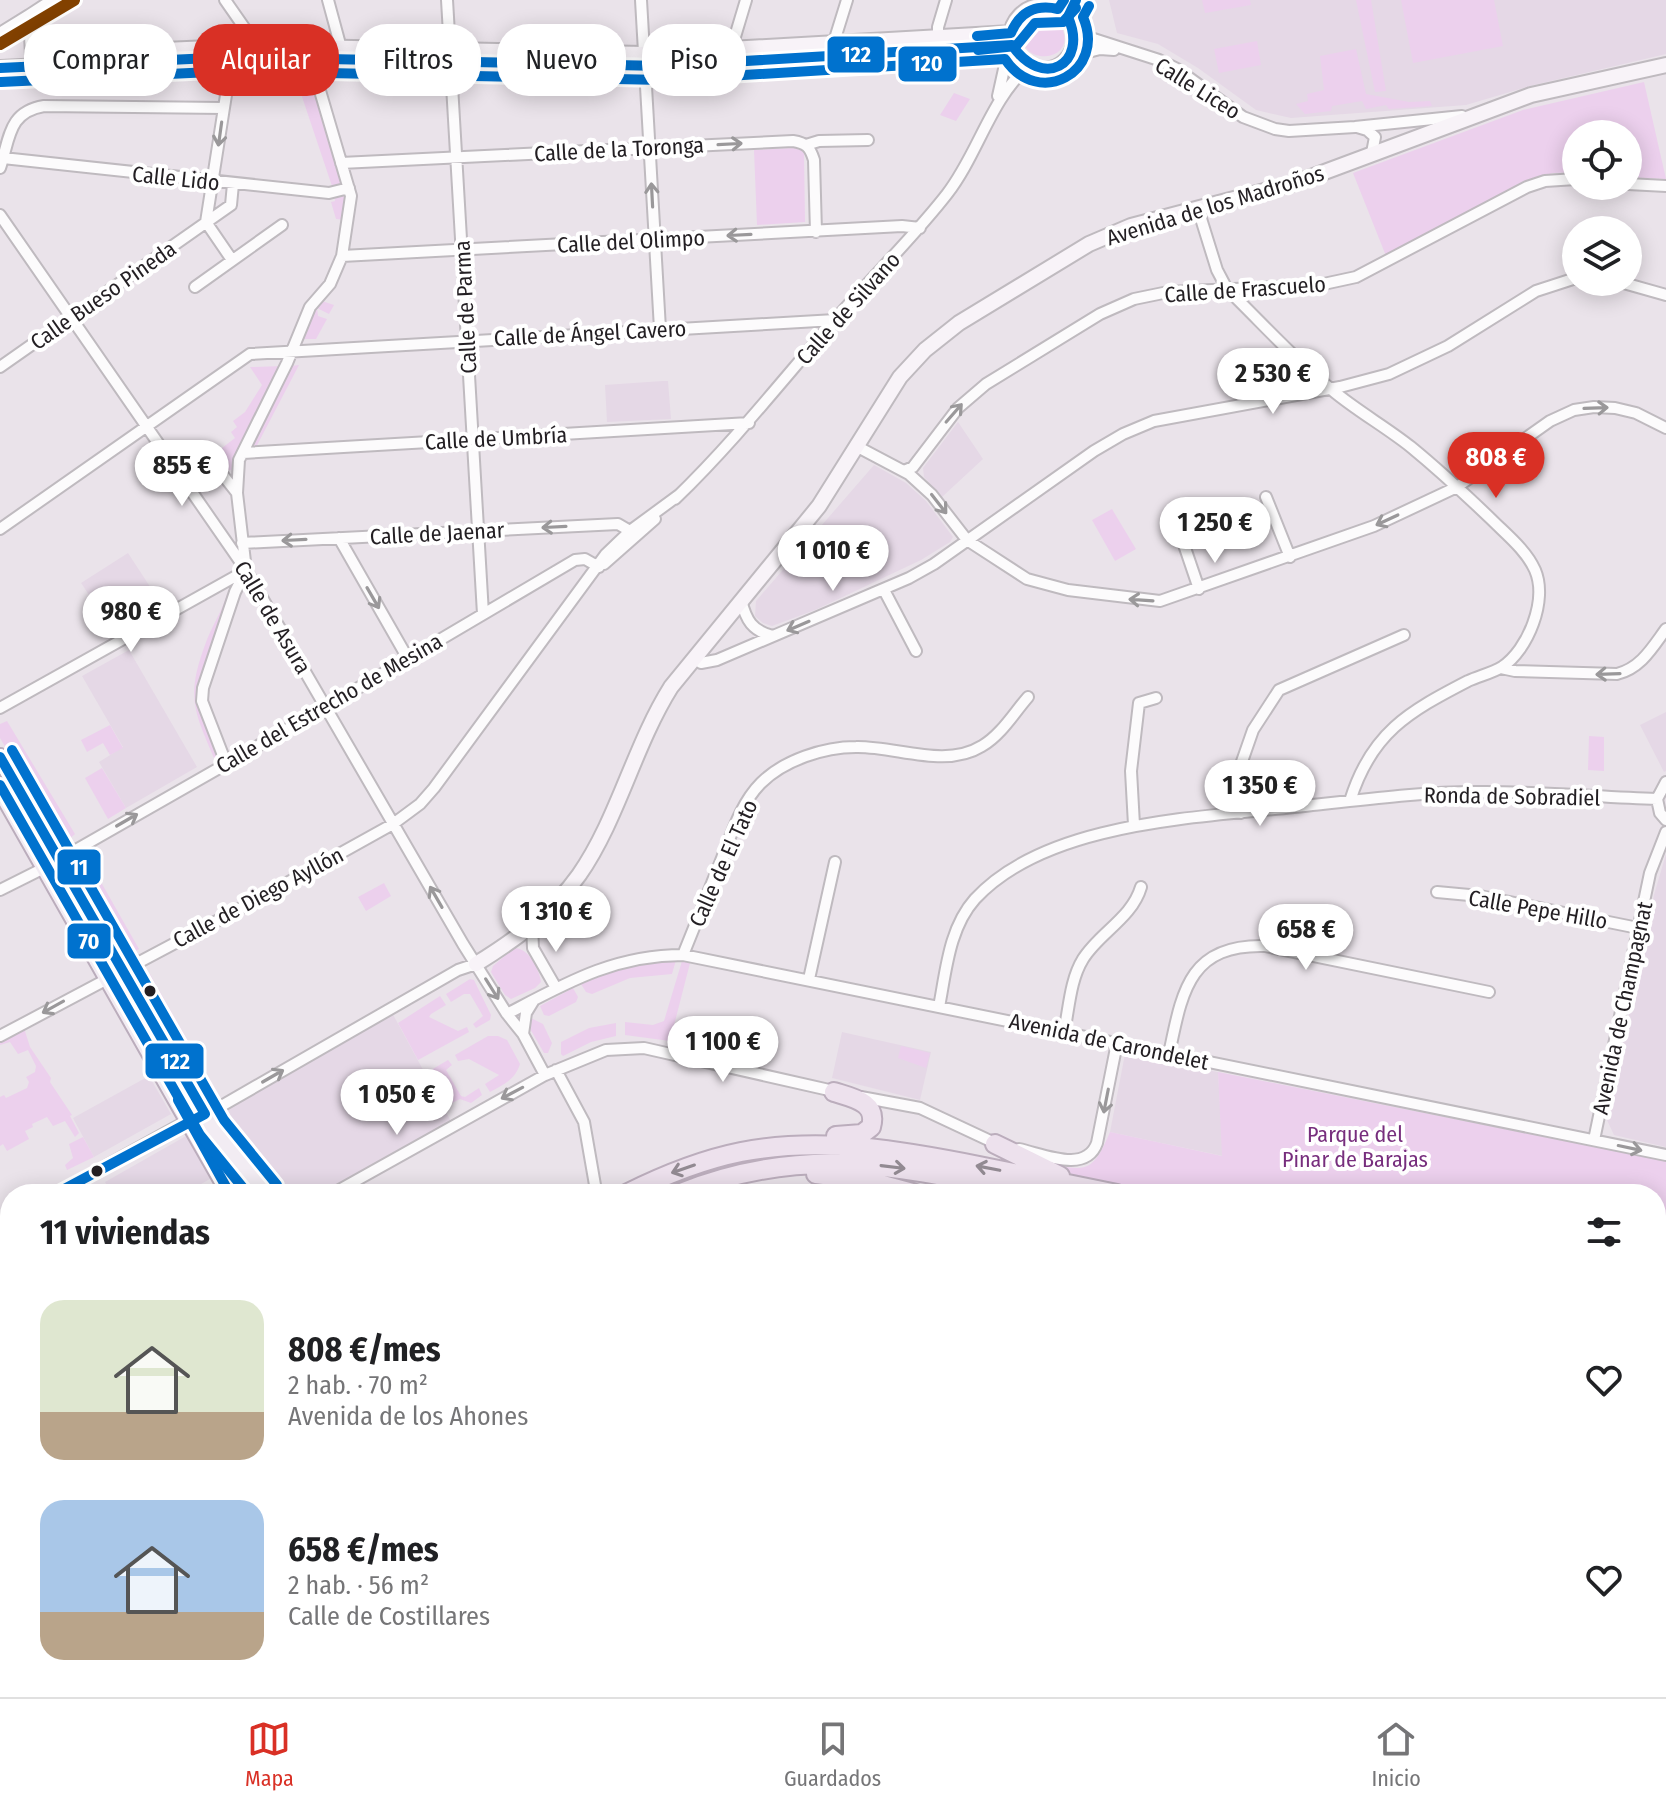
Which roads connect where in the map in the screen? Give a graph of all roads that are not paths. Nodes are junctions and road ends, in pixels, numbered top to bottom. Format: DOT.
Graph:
graph roads {
  1 [pos="52,0"];
  2 [pos="328,0"];
  3 [pos="447,0"];
  4 [pos="641,0"];
  5 [pos="746,0"];
  6 [pos="847,0"];
  7 [pos="946,0"];
  8 [pos="1076,0"];
  9 [pos="228,4"];
  10 [pos="1063,9"];
  11 [pos="29,15"];
  12 [pos="29,24"];
  13 [pos="242,24"];
  14 [pos="448,24"];
  15 [pos="643,24"];
  16 [pos="739,24"];
  17 [pos="0,33"];
  18 [pos="1075,33"];
  19 [pos="938,38"];
  20 [pos="1012,42"];
  21 [pos="833,45"];
  22 [pos="341,48"];
  23 [pos="355,49"];
  24 [pos="746,49"];
  25 [pos="1136,51"];
  26 [pos="746,55"];
  27 [pos="24,57"];
  28 [pos="481,57"];
  29 [pos="1069,57"];
  30 [pos="0,59"];
  31 [pos="193,59"];
  32 [pos="642,60"];
  33 [pos="1666,65"];
  34 [pos="1028,66"];
  35 [pos="0,68"];
  36 [pos="226,96"];
  37 [pos="321,96"];
  38 [pos="452,96"];
  39 [pos="647,96"];
  40 [pos="996,106"];
  41 [pos="224,108"];
  42 [pos="1472,115"];
  43 [pos="1389,122"];
  44 [pos="1355,127"];
  45 [pos="868,140"];
  46 [pos="1395,144"];
  47 [pos="806,145"];
  48 [pos="649,147"];
  49 [pos="1372,153"];
  50 [pos="456,157"];
  51 [pos="2,163"];
  52 [pos="341,163"];
  53 [pos="1562,180"];
  54 [pos="213,182"];
  55 [pos="233,184"];
  56 [pos="1642,185"];
  57 [pos="1666,186"];
  58 [pos="349,188"];
  59 [pos="1198,209"];
  60 [pos="0,215"];
  61 [pos="206,222"];
  62 [pos="282,225"];
  63 [pos="920,228"];
  64 [pos="816,232"];
  65 [pos="655,239"];
  66 [pos="462,249"];
  67 [pos="342,256"];
  68 [pos="232,260"];
  69 [pos="1562,283"];
  70 [pos="195,287"];
  71 [pos="1642,288"];
  72 [pos="1227,289"];
  73 [pos="1666,295"];
  74 [pos="71,317"];
  75 [pos="835,320"];
  76 [pos="660,329"];
  77 [pos="467,341"];
  78 [pos="292,352"];
  79 [pos="0,367"];
  80 [pos="1330,388"];
  81 [pos="749,423"];
  82 [pos="146,426"];
  83 [pos="1666,428"];
  84 [pos="473,440"];
  85 [pos="856,446"];
  86 [pos="243,453"];
  87 [pos="904,471"];
  88 [pos="222,474"];
  89 [pos="1457,487"];
  90 [pos="237,493"];
  91 [pos="679,495"];
  92 [pos="1266,497"];
  93 [pos="0,529"];
  94 [pos="478,530"];
  95 [pos="1179,530"];
  96 [pos="630,531"];
  97 [pos="339,538"];
  98 [pos="967,540"];
  99 [pos="242,543"];
  100 [pos="631,543"];
  101 [pos="1290,557"];
  102 [pos="599,567"];
  103 [pos="246,570"];
  104 [pos="1199,589"];
  105 [pos="884,590"];
  106 [pos="741,600"];
  107 [pos="483,614"];
  108 [pos="1666,629"];
  109 [pos="1404,635"];
  110 [pos="773,636"];
  111 [pos="916,651"];
  112 [pos="407,657"];
  113 [pos="693,658"];
  114 [pos="1501,668"];
  115 [pos="1028,697"];
  116 [pos="1156,698"];
  117 [pos="326,707"];
  118 [pos="0,708"];
  119 [pos="0,757"];
  120 [pos="226,763"];
  121 [pos="1666,782"];
  122 [pos="0,789"];
  123 [pos="1657,799"];
  124 [pos="1350,801"];
  125 [pos="1241,813"];
  126 [pos="1666,820"];
  127 [pos="393,824"];
  128 [pos="1134,825"];
  129 [pos="1666,832"];
  130 [pos="60,859"];
  131 [pos="835,862"];
  132 [pos="44,868"];
  133 [pos="1141,887"];
  134 [pos="0,890"];
  135 [pos="1437,892"];
  136 [pos="532,925"];
  137 [pos="1638,928"];
  138 [pos="517,937"];
  139 [pos="533,948"];
  140 [pos="683,955"];
  141 [pos="476,964"];
  142 [pos="123,969"];
  143 [pos="106,978"];
  144 [pos="809,979"];
  145 [pos="556,988"];
  146 [pos="1489,992"];
  147 [pos="536,999"];
  148 [pos="939,1007"];
  149 [pos="507,1014"];
  150 [pos="1064,1032"];
  151 [pos="523,1034"];
  152 [pos="0,1036"];
  153 [pos="1117,1043"];
  154 [pos="1169,1054"];
  155 [pos="550,1073"];
  156 [pos="834,1092"];
  157 [pos="197,1117"];
  158 [pos="1594,1140"];
  159 [pos="995,1144"];
  160 [pos="741,1152"];
  161 [pos="232,1154"];
  162 [pos="1666,1155"];
  163 [pos="218,1170"];
  164 [pos="705,1183"];
  165 [pos="73,1184"];
  166 [pos="225,1184"];
  167 [pos="258,1184"];
  168 [pos="350,1184"];
  169 [pos="594,1184"];
  170 [pos="649,1184"];
  171 [pos="879,1184"];
  172 [pos="984,1184"];
  173 [pos="1066,1184"];
  174 [pos="1081,1184"];
  1 -- 11 [label="street"];
  2 -- 22 [label="street"];
  3 -- 14 [label="street, Calle de Parma"];
  4 -- 15 [label="street"];
  5 -- 16 [label="street"];
  6 -- 21 [label="street"];
  7 -- 19 [label="street"];
  8 -- 10 [label="street"];
  9 -- 13 [label="street"];
  10 -- 18 [label="street"];
  10 -- 20 [label="street"];
  11 -- 12 [label="street"];
  11 -- 17 [label="street"];
  18 -- 25 [label="street, Calle Liceo"];
  18 -- 29 [label="street"];
  19 -- 20 [label="street"];
  19 -- 21 [label="street"];
  20 -- 26 [label="street"];
  20 -- 34 [label="street"];
  20 -- 40 [label="street, Calle de Silvano"];
  21 -- 24 [label="street"];
  22 -- 23 [label="street"];
  25 -- 29 [label="street, Calle Liceo"];
  25 -- 44 [label="street, Calle Liceo"];
  27 -- 30 [label="street"];
  28 -- 32 [label="street"];
  29 -- 34 [label="street"];
  31 -- 35 [label="street"];
  33 -- 42 [label="street, Avenida de los Madroños"];
  34 -- 40 [label="street, Calle de Silvano"];
  36 -- 41 [label="street"];
  37 -- 52 [label="street"];
  38 -- 50 [label="street, Calle de Parma"];
  39 -- 48 [label="street"];
  40 -- 63 [label="street, Calle de Silvano"];
  41 -- 51 [label="street"];
  41 -- 54 [label="street, one-way"];
  42 -- 43 [label="street, Calle Liceo"];
  42 -- 46 [label="street, Avenida de los Madroños"];
  43 -- 44 [label="street, Calle Liceo"];
  43 -- 46 [label="street"];
  44 -- 49 [label="street"];
  45 -- 47 [label="street, Calle de la Toronga"];
  46 -- 49 [label="street, Avenida de los Madroños"];
  48 -- 47 [label="street, Calle de la Toronga, one-way"];
  47 -- 64 [label="street"];
  48 -- 50 [label="street, Calle de la Toronga"];
  65 -- 48 [label="street, one-way"];
  49 -- 59 [label="street, Avenida de los Madroños"];
  50 -- 52 [label="street, Calle de la Toronga"];
  50 -- 66 [label="street, Calle de Parma"];
  51 -- 54 [label="street, Calle Lido"];
  52 -- 58 [label="street"];
  53 -- 72 [label="street, Calle de Frascuelo"];
  54 -- 55 [label="street, Calle Lido"];
  54 -- 61 [label="street"];
  55 -- 58 [label="street, Calle Lido"];
  55 -- 61 [label="street, Calle Bueso Pineda"];
  56 -- 57 [label="street"];
  58 -- 67 [label="street"];
  59 -- 72 [label="street"];
  59 -- 85 [label="street, Avenida de los Madroños"];
  60 -- 74 [label="street, Calle de Asura"];
  61 -- 68 [label="street"];
  61 -- 74 [label="street, Calle Bueso Pineda"];
  62 -- 68 [label="street, Calle Bueso Pineda"];
  63 -- 64 [label="street, Calle del Olimpo"];
  63 -- 75 [label="street, Calle de Silvano"];
  64 -- 65 [label="street, Calle del Olimpo, one-way"];
  65 -- 66 [label="street, Calle del Olimpo"];
  65 -- 76 [label="street"];
  66 -- 67 [label="street, Calle del Olimpo"];
  66 -- 77 [label="street, Calle de Parma"];
  67 -- 78 [label="street"];
  68 -- 70 [label="street, Calle Bueso Pineda"];
  69 -- 80 [label="street"];
  71 -- 73 [label="street"];
  72 -- 80 [label="street"];
  87 -- 72 [label="street, Calle de Frascuelo, one-way"];
  74 -- 79 [label="street, Calle Bueso Pineda"];
  74 -- 82 [label="street, Calle de Asura"];
  75 -- 76 [label="street, Calle de Ángel Cavero"];
  75 -- 81 [label="street, Calle de Silvano"];
  76 -- 77 [label="street, Calle de Ángel Cavero"];
  77 -- 78 [label="street, Calle de Ángel Cavero"];
  77 -- 84 [label="street, Calle de Parma"];
  78 -- 82 [label="street, Calle de Ángel Cavero"];
  78 -- 86 [label="street"];
  80 -- 89 [label="street"];
  80 -- 98 [label="street"];
  81 -- 84 [label="street, Calle de Umbría"];
  81 -- 91 [label="street, Calle de Silvano"];
  82 -- 93 [label="street"];
  82 -- 103 [label="street, Calle de Asura"];
  89 -- 83 [label="street, one-way"];
  84 -- 86 [label="street, Calle de Umbría"];
  84 -- 94 [label="street, Calle de Parma"];
  85 -- 87 [label="street"];
  85 -- 106 [label="street, Avenida de los Madroños"];
  86 -- 90 [label="street"];
  87 -- 98 [label="street, one-way"];
  88 -- 90 [label="street"];
  89 -- 101 [label="street, one-way"];
  89 -- 114 [label="street"];
  90 -- 99 [label="street"];
  91 -- 96 [label="street, Calle de Silvano"];
  91 -- 100 [label="street, Calle de Silvano"];
  92 -- 101 [label="street"];
  96 -- 94 [label="street, Calle de Jaenar, one-way"];
  94 -- 97 [label="street, Calle de Jaenar"];
  94 -- 107 [label="street, Calle de Parma"];
  95 -- 104 [label="street"];
  96 -- 100 [label="street"];
  96 -- 102 [label="street, Calle de Silvano"];
  97 -- 99 [label="street, Calle de Jaenar, one-way"];
  97 -- 112 [label="street, one-way"];
  104 -- 98 [label="street, one-way"];
  98 -- 105 [label="street"];
  99 -- 103 [label="street"];
  100 -- 102 [label="street, Calle de Silvano"];
  101 -- 104 [label="street"];
  102 -- 107 [label="street, Calle del Estrecho de Mesina"];
  102 -- 127 [label="street, Calle de Silvano"];
  103 -- 117 [label="street, Calle de Asura"];
  103 -- 118 [label="street"];
  103 -- 120 [label="street"];
  105 -- 110 [label="street, one-way"];
  105 -- 111 [label="street"];
  106 -- 110 [label="street"];
  106 -- 113 [label="street, Avenida de los Madroños"];
  107 -- 112 [label="street, Calle del Estrecho de Mesina"];
  108 -- 114 [label="street, one-way"];
  109 -- 125 [label="street"];
  110 -- 113 [label="street"];
  112 -- 117 [label="street, Calle del Estrecho de Mesina"];
  113 -- 136 [label="street, Avenida de los Madroños"];
  114 -- 124 [label="street"];
  115 -- 140 [label="street, Calle de El Tato"];
  116 -- 128 [label="street"];
  117 -- 120 [label="street, Calle del Estrecho de Mesina"];
  117 -- 127 [label="street, Calle de Asura"];
  119 -- 130 [label="main road"];
  130 -- 120 [label="street, Calle del Estrecho de Mesina, one-way"];
  121 -- 123 [label="street"];
  122 -- 132 [label="main road"];
  123 -- 124 [label="street, Ronda de Sobradiel"];
  123 -- 126 [label="street"];
  124 -- 125 [label="street, Ronda de Sobradiel"];
  125 -- 128 [label="street, Ronda de Sobradiel"];
  141 -- 127 [label="street, Calle de Asura, one-way"];
  127 -- 142 [label="street, Calle de Diego Ayllón"];
  128 -- 148 [label="street, Ronda de Sobradiel"];
  129 -- 137 [label="street, Avenida de Champagnat"];
  130 -- 142 [label="main road"];
  131 -- 144 [label="street"];
  132 -- 134 [label="street"];
  132 -- 143 [label="main road"];
  133 -- 150 [label="street"];
  135 -- 137 [label="street, Calle Pepe Hillo"];
  136 -- 138 [label="street, Avenida de los Madroños"];
  136 -- 139 [label="street"];
  137 -- 158 [label="street, Avenida de Champagnat"];
  138 -- 139 [label="street"];
  138 -- 141 [label="street, Avenida de los Madroños"];
  139 -- 145 [label="street"];
  140 -- 144 [label="street, Avenida de Carondelet"];
  140 -- 145 [label="street, Avenida de Carondelet"];
  141 -- 149 [label="street, Calle de Asura, one-way"];
  157 -- 141 [label="street, one-way"];
  142 -- 143 [label="street, Calle de Diego Ayllón"];
  142 -- 157 [label="main road"];
  143 -- 152 [label="street, Calle de Diego Ayllón, one-way"];
  143 -- 157 [label="main road"];
  144 -- 148 [label="street, Avenida de Carondelet"];
  145 -- 147 [label="street, Avenida de Carondelet"];
  146 -- 154 [label="street"];
  147 -- 149 [label="street, Avenida de Carondelet"];
  147 -- 151 [label="street"];
  148 -- 150 [label="street, Avenida de Carondelet"];
  149 -- 151 [label="street, Calle de Asura"];
  150 -- 153 [label="street, Avenida de Carondelet"];
  151 -- 155 [label="street, Calle de Asura"];
  153 -- 154 [label="street, Avenida de Carondelet"];
  153 -- 159 [label="street, one-way"];
  154 -- 158 [label="street, Avenida de Carondelet"];
  155 -- 156 [label="street"];
  155 -- 168 [label="street, one-way"];
  155 -- 169 [label="street, Calle de Asura"];
  156 -- 159 [label="street"];
  156 -- 160 [label="highway"];
  157 -- 161 [label="main road"];
  157 -- 163 [label="main road"];
  157 -- 165 [label="street"];
  158 -- 162 [label="street, Avenida de Carondelet, one-way"];
  159 -- 174 [label="highway"];
  160 -- 170 [label="highway, one-way"];
  173 -- 160 [label="highway, one-way"];
  161 -- 163 [label="main road"];
  161 -- 167 [label="main road"];
  163 -- 166 [label="main road"];
  164 -- 171 [label="highway"];
  164 -- 172 [label="highway, one-way"];
}
